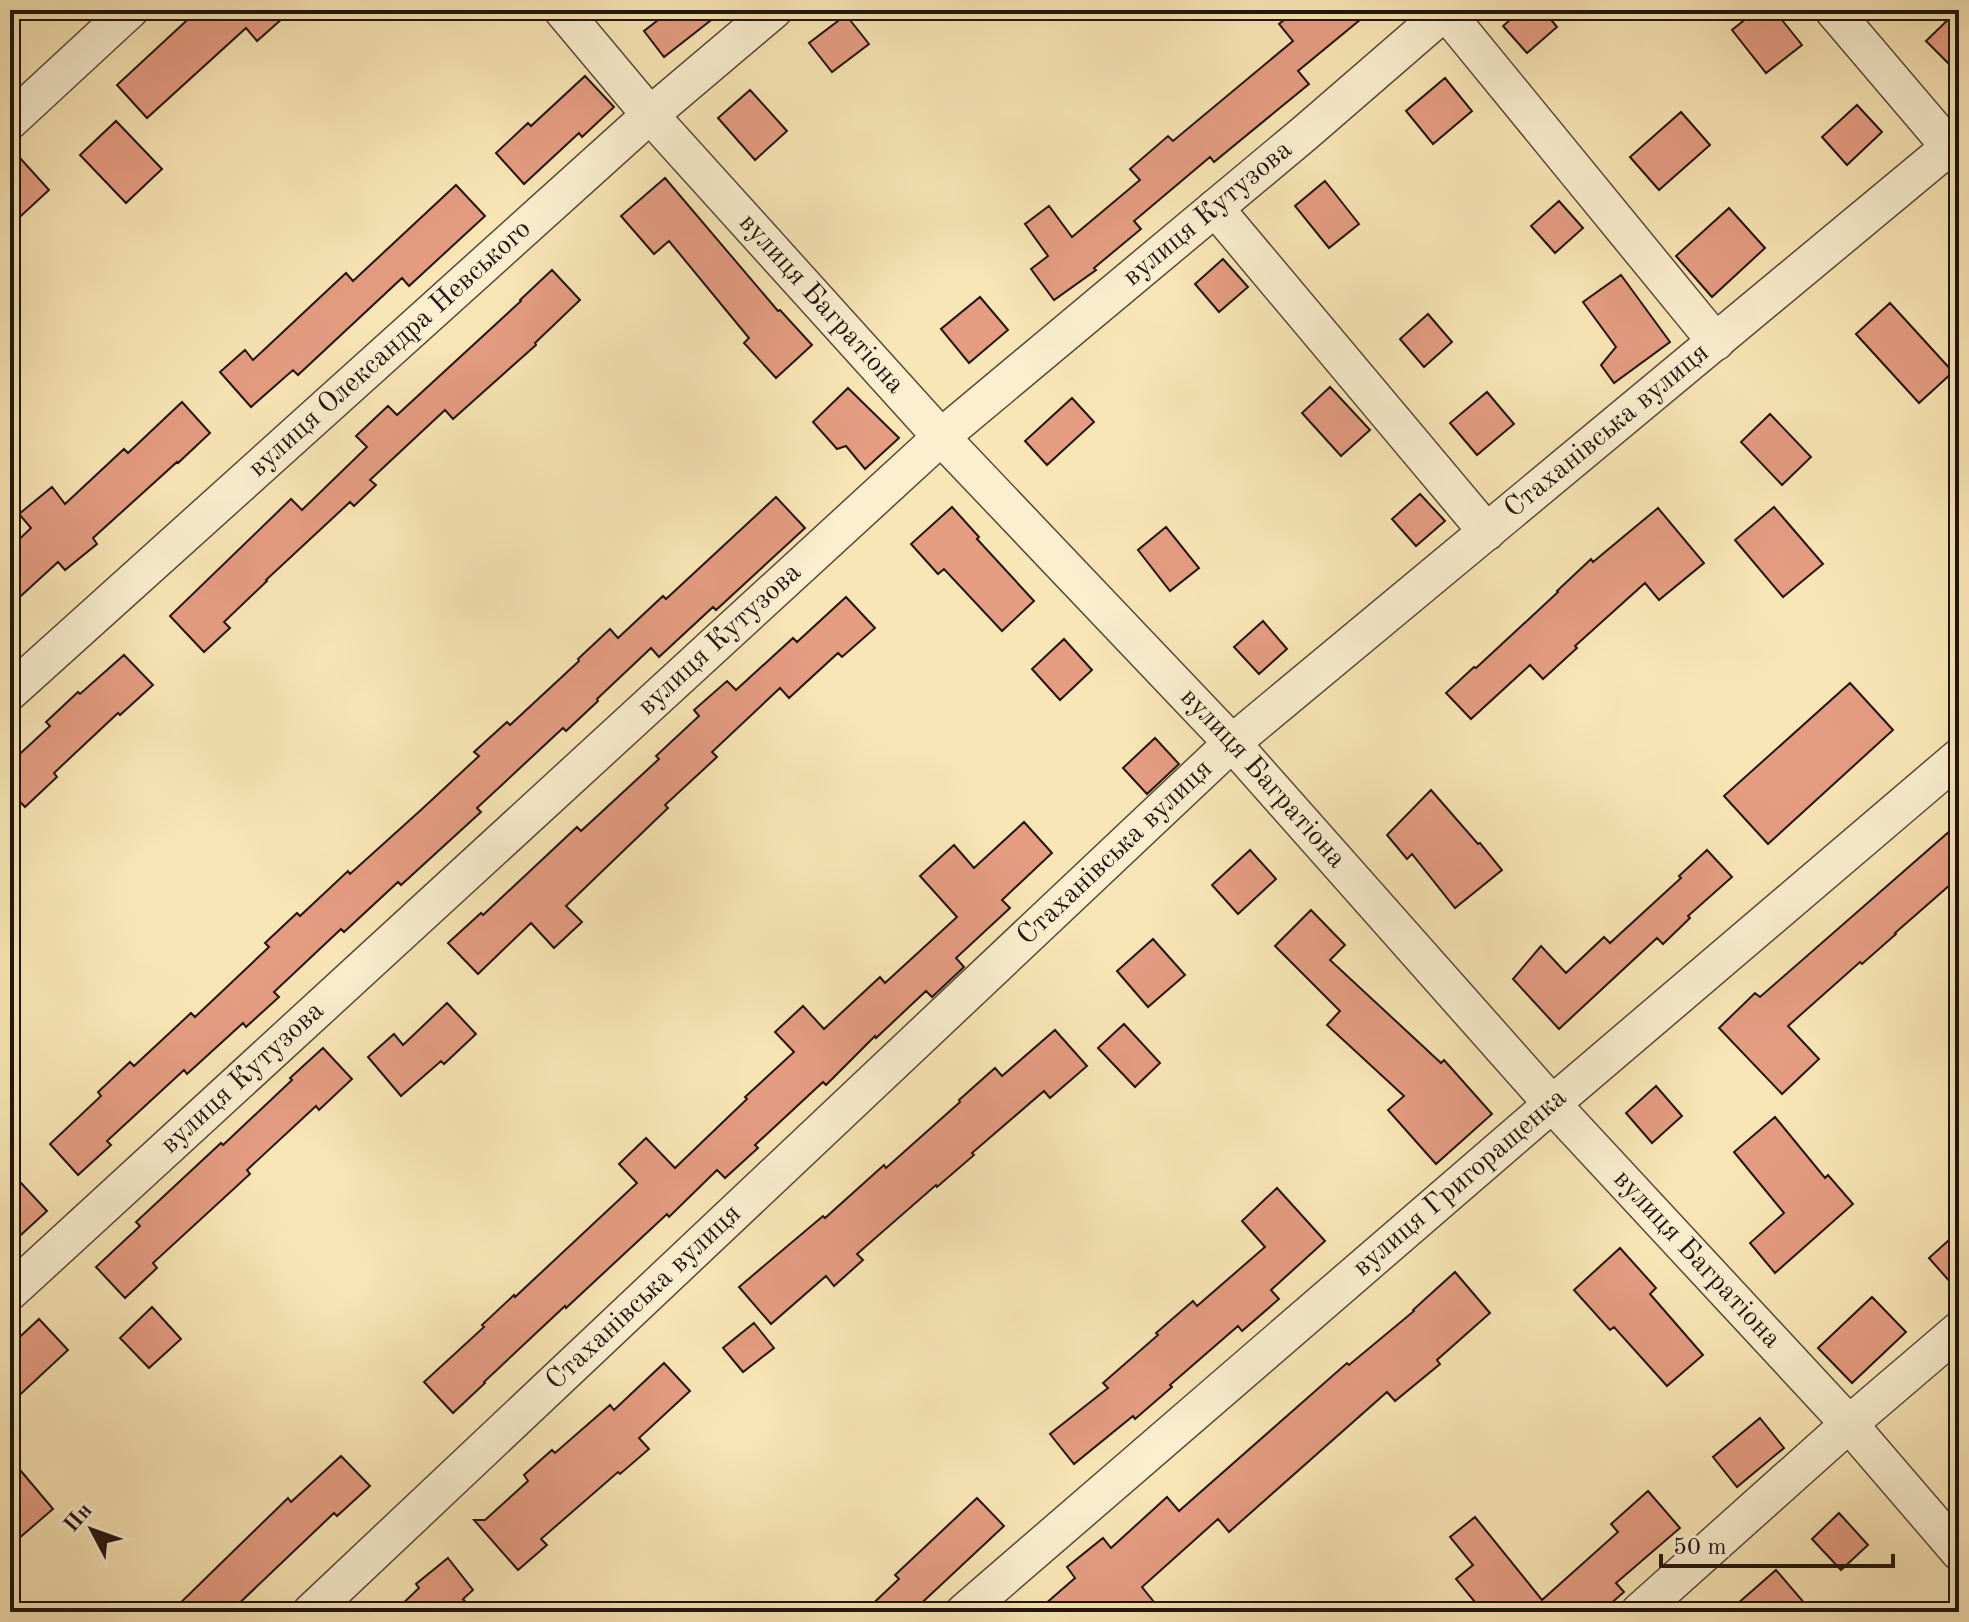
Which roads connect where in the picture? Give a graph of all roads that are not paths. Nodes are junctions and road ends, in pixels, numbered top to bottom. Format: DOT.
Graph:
graph roads {
  1 [pos="130,10"];
  2 [pos="562,10"];
  3 [pos="774,10"];
  4 [pos="1833,10"];
  5 [pos="1446,11"];
  6 [pos="650,115"];
  7 [pos="10,121"];
  8 [pos="1956,149"];
  9 [pos="1215,208"];
  10 [pos="1716,342"];
  11 [pos="941,437"];
  12 [pos="1487,532"];
  13 [pos="10,692"];
  14 [pos="1232,743"];
  15 [pos="1959,757"];
  16 [pos="1552,1104"];
  17 [pos="10,1292"];
  18 [pos="1959,1330"];
  19 [pos="1849,1424"];
  20 [pos="1959,1552"];
  21 [pos="311,1612"];
  22 [pos="964,1612"];
  23 [pos="1639,1612"];
  1 -- 7 [label="street"];
  2 -- 6 [label="street, вулиця Багратіона"];
  3 -- 6 [label="street, вулиця Олександра Невського"];
  4 -- 8 [label="street"];
  5 -- 9 [label="street, вулиця Кутузова"];
  5 -- 10 [label="street"];
  6 -- 11 [label="street, вулиця Багратіона"];
  6 -- 13 [label="street, вулиця Олександра Невського"];
  8 -- 10 [label="street, Стаханівська вулиця"];
  9 -- 11 [label="street, вулиця Кутузова"];
  9 -- 12 [label="street"];
  10 -- 12 [label="street, Стаханівська вулиця"];
  11 -- 14 [label="street, вулиця Багратіона"];
  11 -- 17 [label="street, вулиця Кутузова"];
  12 -- 14 [label="street, Стаханівська вулиця"];
  14 -- 16 [label="street, вулиця Багратіона"];
  14 -- 21 [label="street, Стаханівська вулиця"];
  15 -- 16 [label="street, вулиця Григоращенка"];
  16 -- 19 [label="street, вулиця Багратіона"];
  16 -- 22 [label="street, вулиця Григоращенка"];
  18 -- 19 [label="street"];
  19 -- 20 [label="street, вулиця Багратіона"];
  19 -- 23 [label="street"];
}
